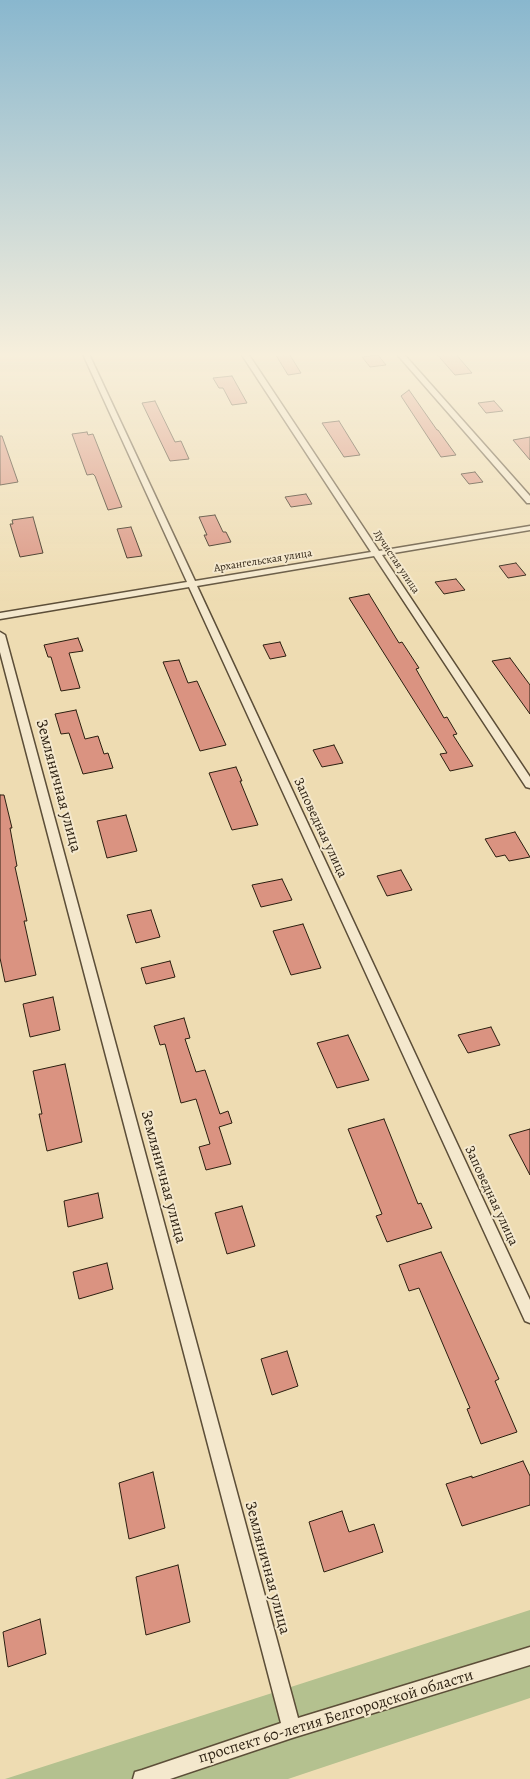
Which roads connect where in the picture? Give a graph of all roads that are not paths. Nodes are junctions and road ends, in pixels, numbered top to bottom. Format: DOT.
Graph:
graph roads {
  1 [pos="123,435"];
  2 [pos="298,435"];
  3 [pos="472,435"];
  4 [pos="530,501"];
  5 [pos="530,528"];
  6 [pos="377,554"];
  7 [pos="191,584"];
  8 [pos="0,616"];
  9 [pos="0,635"];
  10 [pos="530,785"];
  11 [pos="530,1316"];
  12 [pos="530,1656"];
  13 [pos="292,1729"];
  14 [pos="142,1779"];
  1 -- 7 [label="street, Заповедная улица"];
  2 -- 6 [label="street, Лучистая улица"];
  3 -- 4 [label="street"];
  5 -- 6 [label="street, Архангельская улица"];
  6 -- 7 [label="street, Архангельская улица"];
  6 -- 10 [label="street, Лучистая улица"];
  7 -- 8 [label="street, Архангельская улица"];
  7 -- 11 [label="street, Заповедная улица"];
  9 -- 13 [label="street, Земляничная улица"];
  12 -- 13 [label="street, проспект 60-летия Белгородской области"];
  13 -- 14 [label="street, проспект 60-летия Белгородской области"];
}
